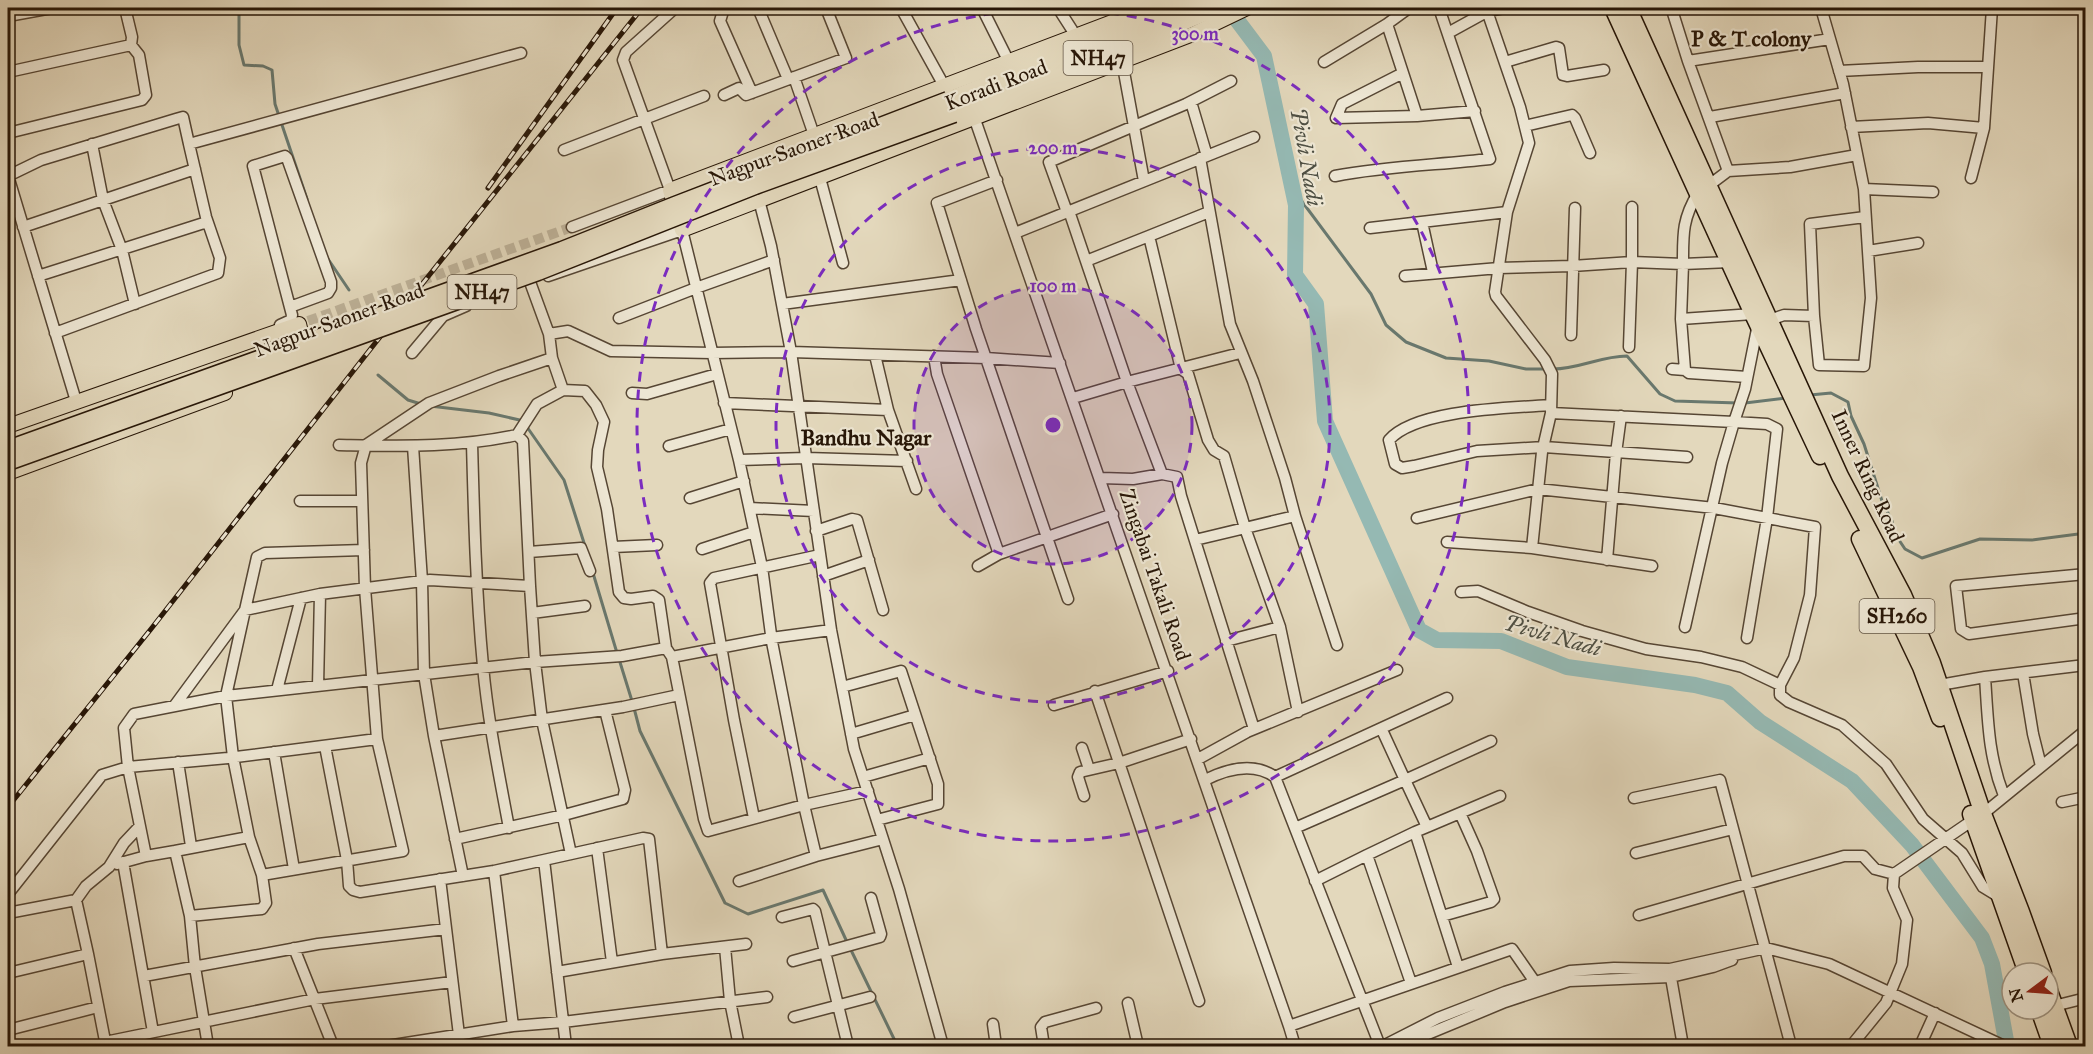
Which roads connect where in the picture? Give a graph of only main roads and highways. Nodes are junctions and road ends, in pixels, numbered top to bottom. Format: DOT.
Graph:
graph roads {
  1 [pos="1149,8"];
  2 [pos="1182,8"];
  3 [pos="1216,8"];
  4 [pos="1248,8"];
  5 [pos="1613,8"];
  6 [pos="1628,8"];
  7 [pos="971,99"];
  8 [pos="949,100"];
  9 [pos="1703,190"];
  10 [pos="1760,319"];
  11 [pos="1799,391"];
  12 [pos="8,426"];
  13 [pos="8,449"];
  14 [pos="8,462"];
  15 [pos="8,473"];
  16 [pos="1934,686"];
  17 [pos="1978,817"];
  18 [pos="2023,961"];
  19 [pos="2039,961"];
  20 [pos="2049,1021"];
  21 [pos="2055,1021"];
  22 [pos="2052,1047"];
  23 [pos="2070,1047"];
  1 -- 7 [label="main road"];
  2 -- 7 [label="highway, NH47"];
  3 -- 7 [label="highway, NH47"];
  4 -- 7 [label="main road, Koradi Road"];
  5 -- 9 [label="highway, Inner Ring Road / SH260"];
  6 -- 9 [label="highway, Inner Ring Road / SH260"];
  7 -- 8 [label="highway, Koradi Road / NH47"];
  7 -- 8 [label="main road"];
  7 -- 8 [label="main road, Koradi Road"];
  8 -- 13 [label="highway, Nagpur Saoner Road / NH47, bridge"];
  8 -- 14 [label="highway, Nagpur Saoner Road / NH47, bridge"];
  9 -- 10 [label="highway, Inner Ring Road / SH260"];
  9 -- 10 [label="highway, Inner Ring Road / SH260"];
  10 -- 11 [label="highway, Inner Ring Road / SH260"];
  11 -- 16 [label="highway, Inner Ring Road / SH260"];
  11 -- 16 [label="highway, Inner Ring Road / SH260"];
  12 -- 15 [label="main road"];
  16 -- 17 [label="highway, Inner Ring Road / SH260"];
  17 -- 18 [label="highway, Inner Ring Road / SH260"];
  17 -- 19 [label="highway, Inner Ring Road / SH260"];
  20 -- 22 [label="highway"];
  21 -- 23 [label="highway"];
}
